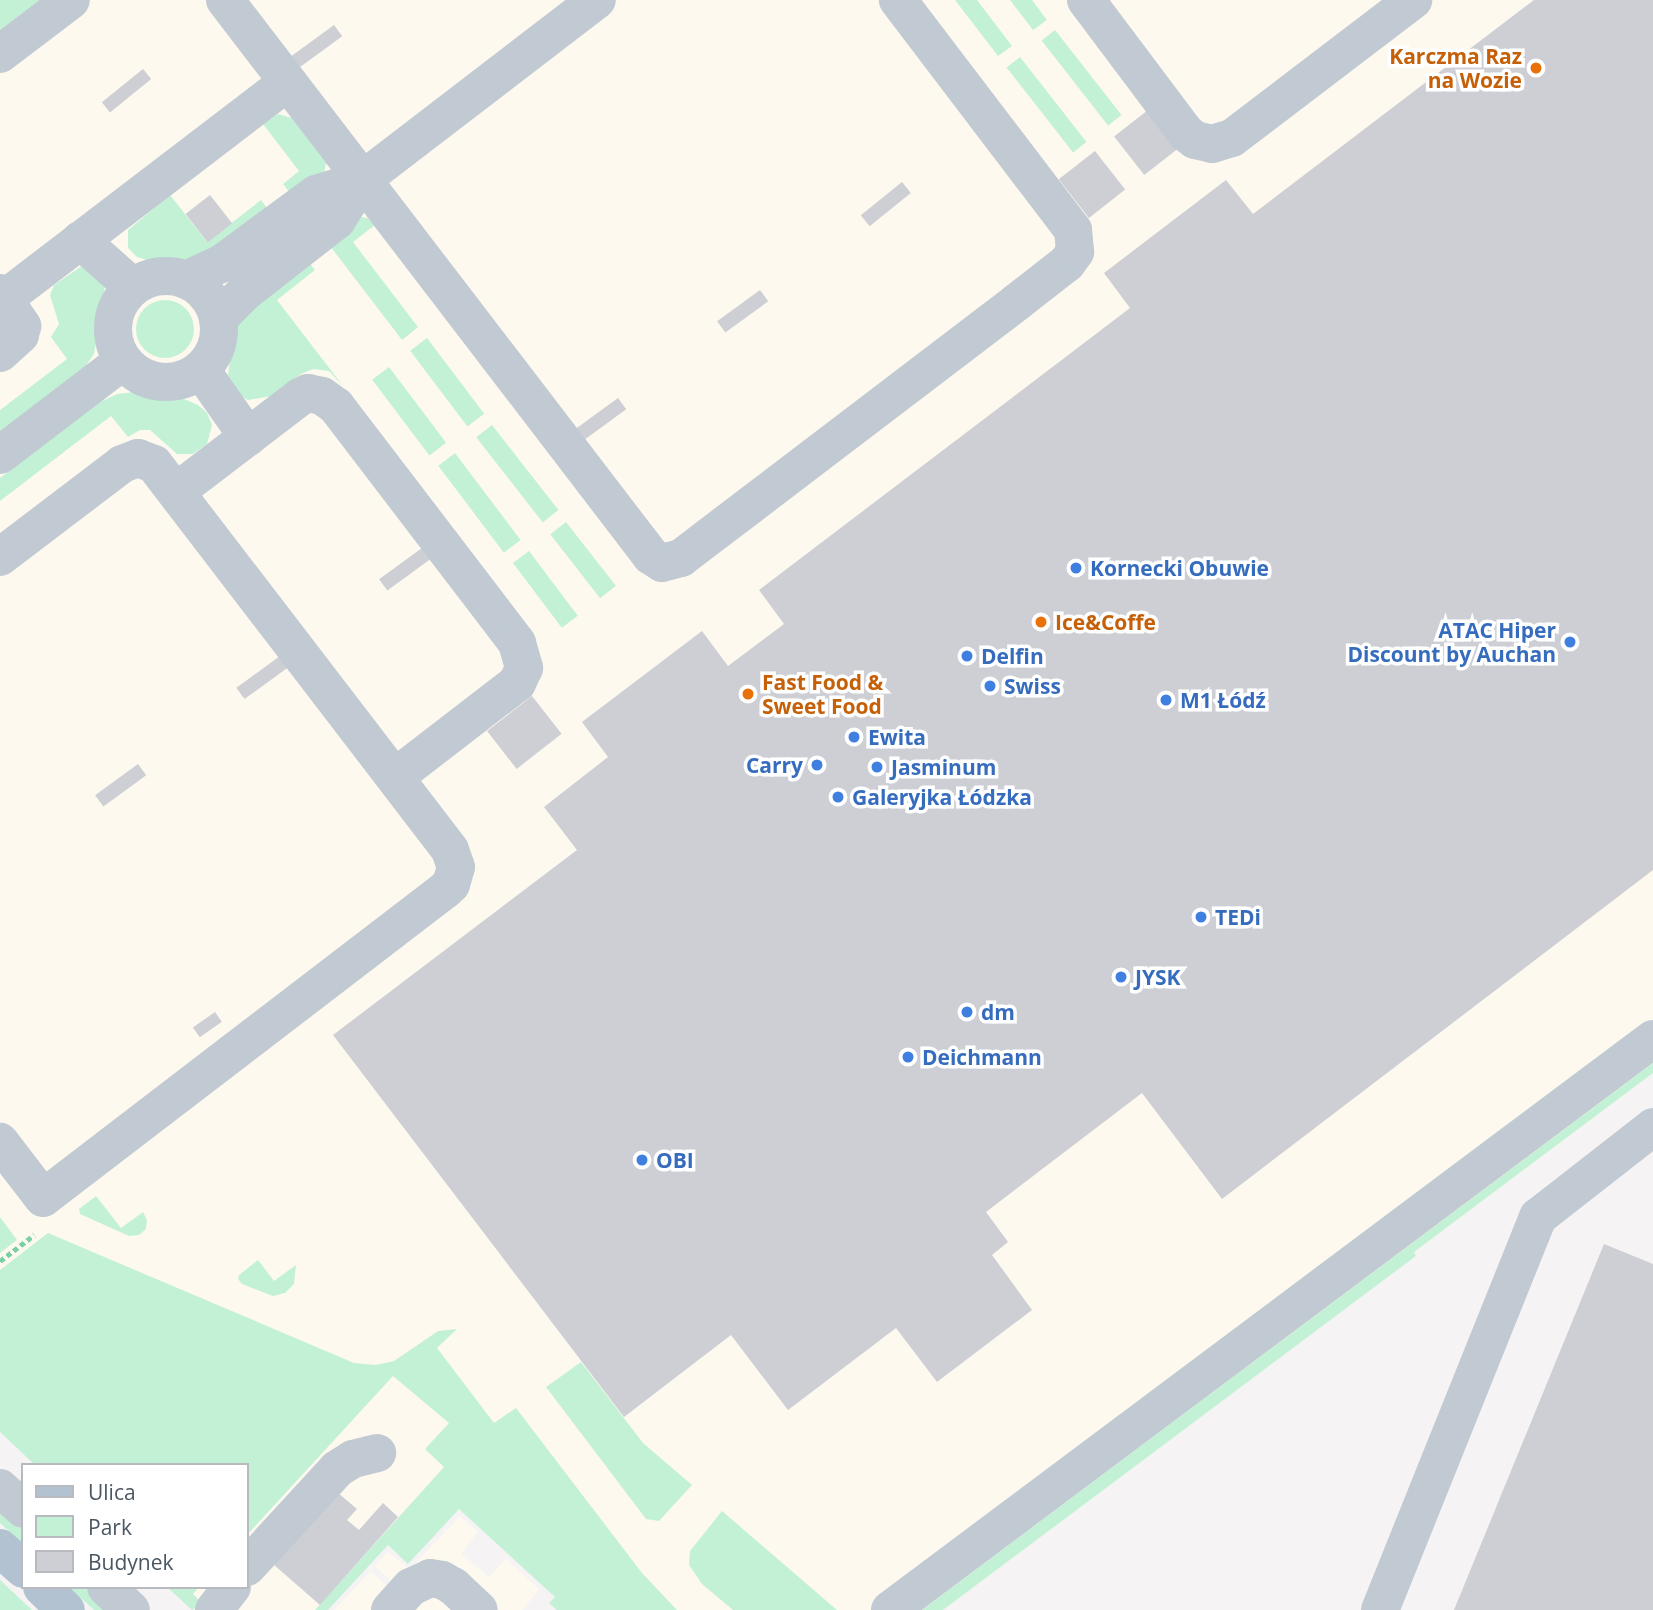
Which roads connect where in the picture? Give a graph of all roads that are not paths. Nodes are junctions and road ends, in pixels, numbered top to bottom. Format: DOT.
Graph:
graph roads {
  1 [pos="71,0"];
  2 [pos="225,0"];
  3 [pos="597,0"];
  4 [pos="898,0"];
  5 [pos="1086,0"];
  6 [pos="1413,0"];
  7 [pos="0,54"];
  8 [pos="288,82"];
  9 [pos="362,180"];
  10 [pos="80,240"];
  11 [pos="186,279"];
  12 [pos="133,287"];
  13 [pos="2,296"];
  14 [pos="218,318"];
  15 [pos="0,353"];
  16 [pos="123,361"];
  17 [pos="201,370"];
  18 [pos="248,438"];
  19 [pos="0,455"];
  20 [pos="177,491"];
  21 [pos="0,557"];
  22 [pos="395,777"];
  23 [pos="1653,1039"];
  24 [pos="1653,1127"];
  25 [pos="0,1142"];
  26 [pos="377,1453"];
  27 [pos="0,1488"];
  28 [pos="21,1507"];
  29 [pos="0,1548"];
  30 [pos="248,1566"];
  31 [pos="21,1567"];
  32 [pos="44,1589"];
  33 [pos="108,1589"];
  34 [pos="230,1589"];
  35 [pos="66,1610"];
  36 [pos="131,1610"];
  37 [pos="214,1610"];
  38 [pos="390,1610"];
  39 [pos="479,1610"];
  40 [pos="890,1610"];
  41 [pos="1380,1610"];
  1 -- 7 [label="street"];
  2 -- 8 [label="street"];
  3 -- 9 [label="street"];
  4 -- 9 [label="street"];
  5 -- 6 [label="street"];
  8 -- 9 [label="street"];
  8 -- 10 [label="street"];
  9 -- 11 [label="street"];
  9 -- 14 [label="street"];
  10 -- 12 [label="street"];
  10 -- 13 [label="street"];
  11 -- 12 [label="street"];
  11 -- 14 [label="street"];
  12 -- 16 [label="street"];
  13 -- 15 [label="street"];
  14 -- 17 [label="street"];
  16 -- 17 [label="street"];
  16 -- 19 [label="street"];
  17 -- 18 [label="street"];
  18 -- 20 [label="street"];
  18 -- 22 [label="street"];
  20 -- 21 [label="street"];
  20 -- 22 [label="street"];
  22 -- 25 [label="street"];
  23 -- 40 [label="street"];
  24 -- 41 [label="street"];
  26 -- 30 [label="street"];
  27 -- 28 [label="street"];
  29 -- 31 [label="main road"];
  32 -- 35 [label="main road"];
  33 -- 36 [label="street"];
  34 -- 37 [label="street"];
  38 -- 39 [label="street"];
}
